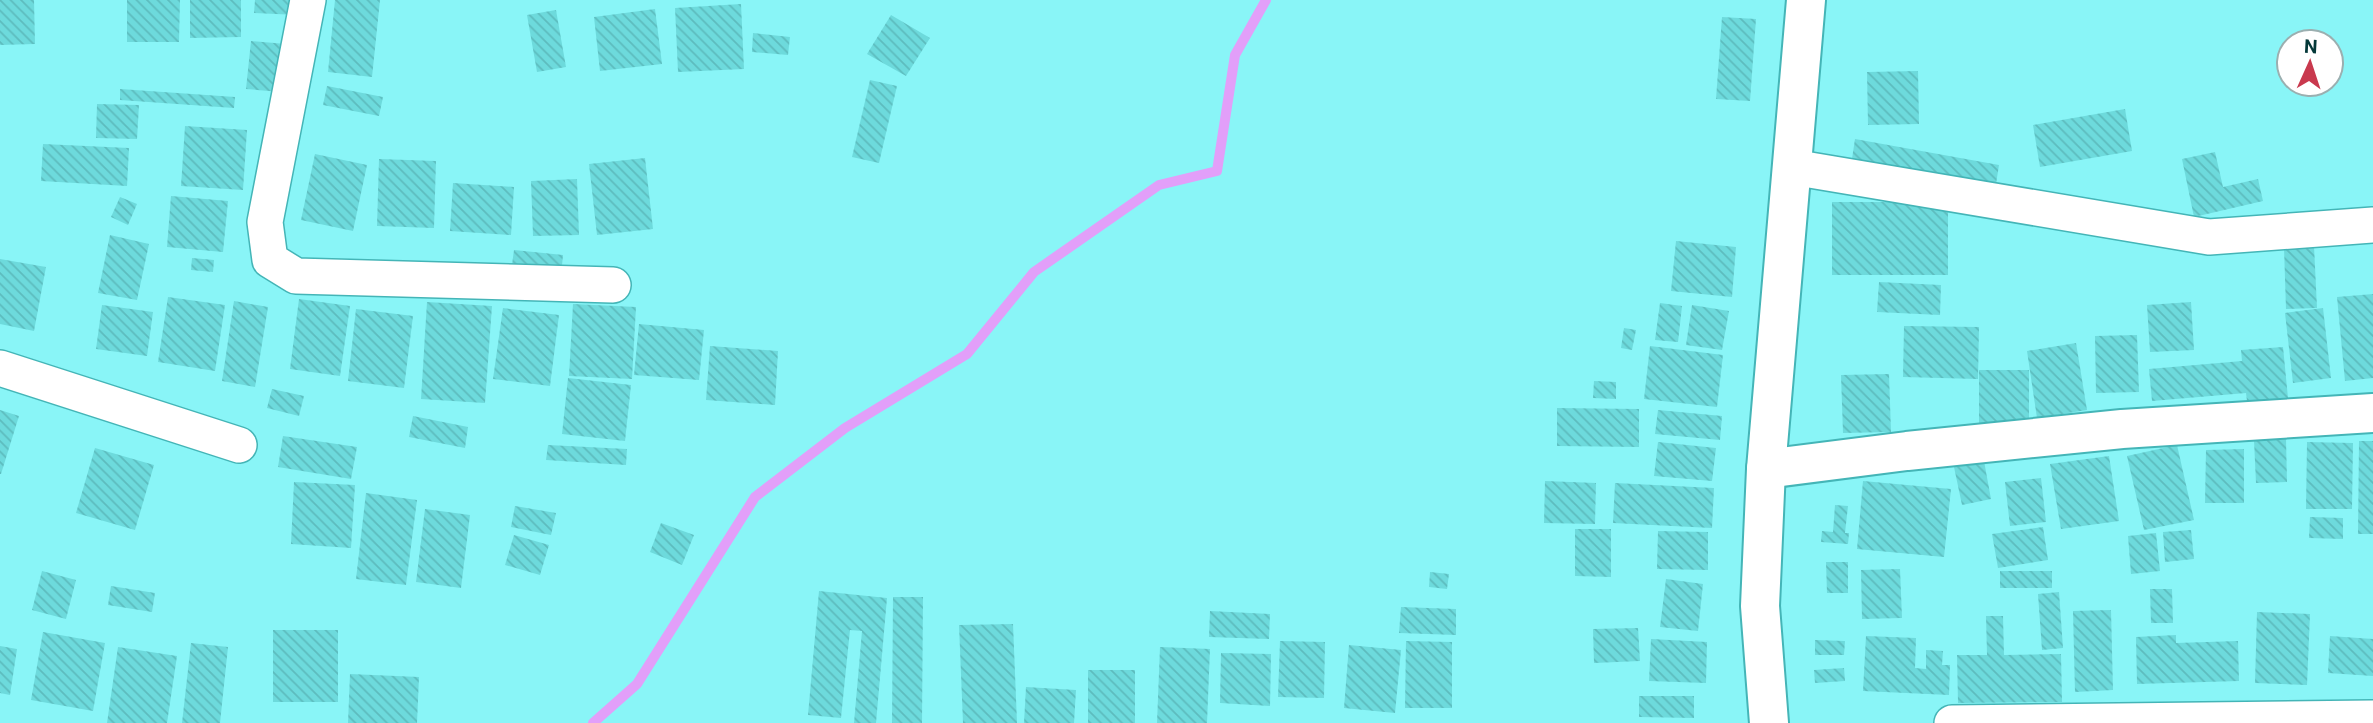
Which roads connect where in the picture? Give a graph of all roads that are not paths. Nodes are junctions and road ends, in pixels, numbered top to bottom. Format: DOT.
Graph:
graph roads {
  1 [pos="308,0"];
  2 [pos="1806,0"];
  3 [pos="1791,167"];
  4 [pos="2373,225"];
  5 [pos="612,285"];
  6 [pos="0,368"];
  7 [pos="2373,413"];
  8 [pos="239,445"];
  9 [pos="1766,469"];
  10 [pos="2373,718"];
  11 [pos="1769,723"];
  12 [pos="1952,723"];
  1 -- 5 [label="street"];
  2 -- 3 [label="main road"];
  3 -- 4 [label="street"];
  3 -- 9 [label="main road"];
  6 -- 8 [label="street"];
  7 -- 9 [label="main road"];
  9 -- 11 [label="main road"];
  10 -- 12 [label="street"];
}
